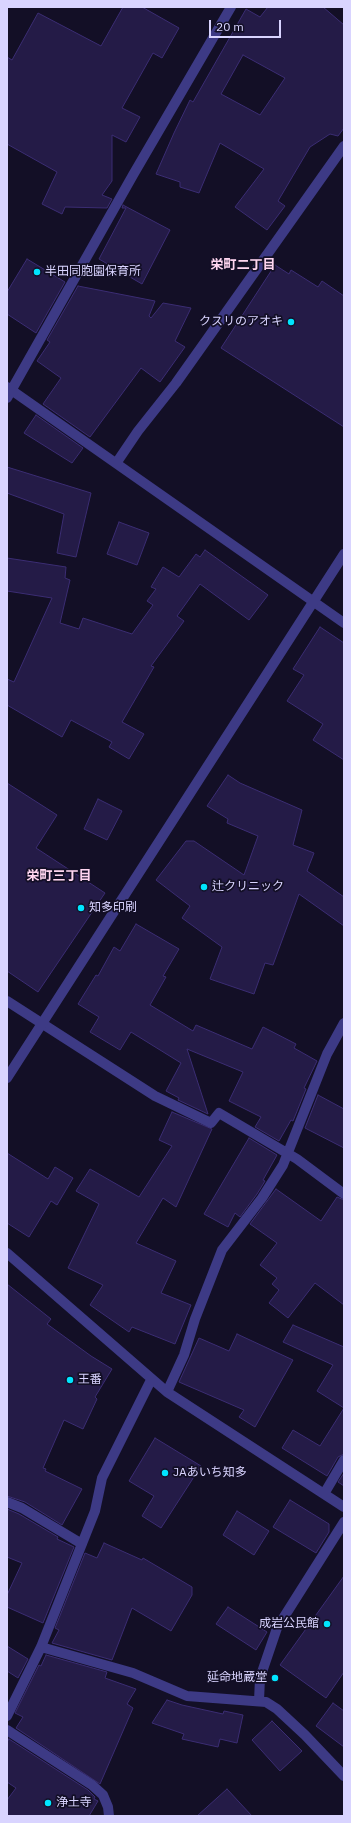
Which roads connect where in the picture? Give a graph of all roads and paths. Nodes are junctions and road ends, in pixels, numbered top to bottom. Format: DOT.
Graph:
graph roads {
  1 [pos="231,7"];
  2 [pos="344,146"];
  3 [pos="8,392"];
  4 [pos="116,462"];
  5 [pos="344,554"];
  6 [pos="314,601"];
  7 [pos="344,623"];
  8 [pos="7,1002"];
  9 [pos="344,1023"];
  10 [pos="42,1024"];
  11 [pos="7,1078"];
  12 [pos="288,1154"];
  13 [pos="344,1194"];
  14 [pos="7,1253"];
  15 [pos="151,1380"];
  16 [pos="167,1392"];
  17 [pos="344,1460"];
  18 [pos="324,1494"];
  19 [pos="7,1502"];
  20 [pos="344,1507"];
  21 [pos="344,1522"];
  22 [pos="82,1544"];
  23 [pos="41,1647"];
  24 [pos="260,1701"];
  25 [pos="7,1716"];
  26 [pos="7,1730"];
  27 [pos="344,1776"];
  28 [pos="108,1816"];
  1 -- 3 [label="street"];
  2 -- 4 [label="street"];
  3 -- 4 [label="street"];
  4 -- 6 [label="street"];
  5 -- 6 [label="street"];
  6 -- 7 [label="street"];
  6 -- 10 [label="street"];
  8 -- 10 [label="street"];
  9 -- 12 [label="street"];
  10 -- 11 [label="street"];
  10 -- 12 [label="street"];
  12 -- 13 [label="street"];
  12 -- 16 [label="street"];
  14 -- 15 [label="street"];
  15 -- 16 [label="street"];
  15 -- 22 [label="street"];
  16 -- 18 [label="street"];
  17 -- 18 [label="street"];
  18 -- 20 [label="street"];
  19 -- 22 [label="street"];
  21 -- 24 [label="street"];
  22 -- 23 [label="street"];
  23 -- 24 [label="street"];
  23 -- 25 [label="street"];
  24 -- 27 [label="street"];
  26 -- 28 [label="street"];
}
